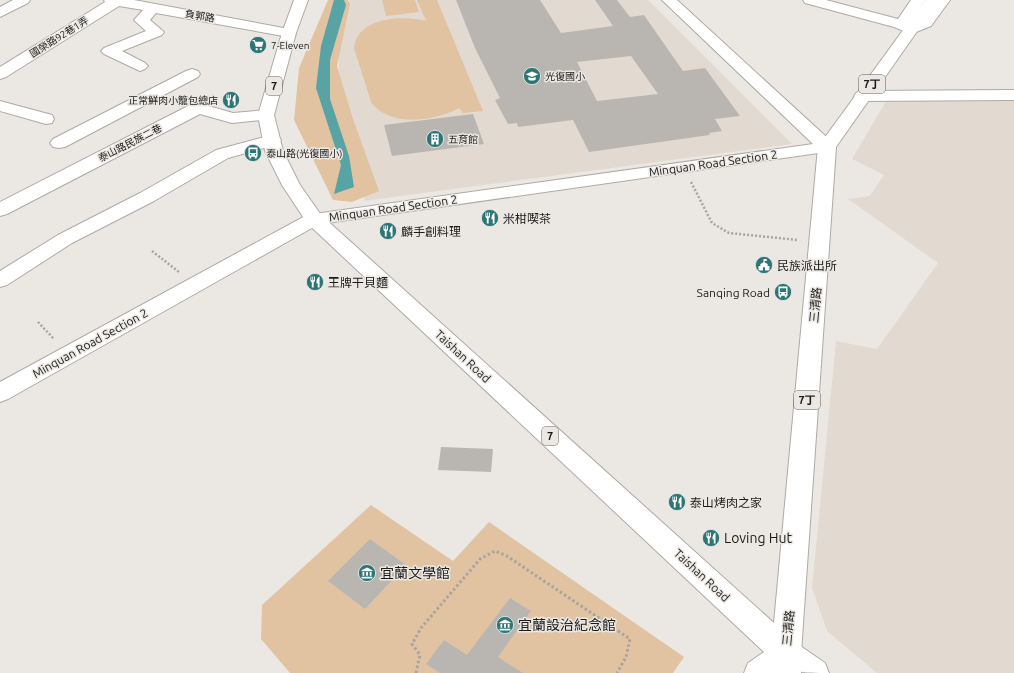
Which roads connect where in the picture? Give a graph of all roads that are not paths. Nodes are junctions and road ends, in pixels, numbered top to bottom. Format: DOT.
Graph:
graph roads {
  1 [pos="23,0"];
  2 [pos="301,0"];
  3 [pos="669,0"];
  4 [pos="810,0"];
  5 [pos="918,0"];
  6 [pos="932,0"];
  7 [pos="943,0"];
  8 [pos="114,1"];
  9 [pos="150,5"];
  10 [pos="0,13"];
  11 [pos="914,26"];
  12 [pos="288,33"];
  13 [pos="140,66"];
  14 [pos="0,74"];
  15 [pos="192,74"];
  16 [pos="1014,95"];
  17 [pos="862,96"];
  18 [pos="181,99"];
  19 [pos="0,106"];
  20 [pos="266,115"];
  21 [pos="46,118"];
  22 [pos="272,140"];
  23 [pos="59,144"];
  24 [pos="827,147"];
  25 [pos="0,210"];
  26 [pos="314,219"];
  27 [pos="0,280"];
  28 [pos="0,393"];
  29 [pos="786,663"];
  30 [pos="759,673"];
  31 [pos="814,673"];
  1 -- 10 [label="main road"];
  2 -- 12 [label="main road, Taishan Road / 7"];
  3 -- 24 [label="main road"];
  4 -- 11 [label="main road"];
  5 -- 11 [label="main road"];
  6 -- 11 [label="main road, 7丁"];
  7 -- 11 [label="main road"];
  8 -- 9 [label="main road, 負郭路"];
  8 -- 14 [label="main road, 國榮路92巷1弄"];
  9 -- 12 [label="main road, 負郭路"];
  9 -- 13 [label="main road"];
  11 -- 17 [label="main road, 7丁"];
  12 -- 20 [label="main road, Taishan Road / 7"];
  15 -- 18 [label="main road"];
  16 -- 17 [label="main road"];
  17 -- 24 [label="main road, 7丁"];
  18 -- 20 [label="main road"];
  18 -- 23 [label="main road"];
  18 -- 25 [label="main road, 泰山路民族二巷"];
  19 -- 21 [label="main road"];
  20 -- 22 [label="main road, Taishan Road / 7"];
  22 -- 26 [label="main road, Taishan Road / 7"];
  22 -- 27 [label="main road"];
  24 -- 26 [label="main road, Minquan Road Section 2"];
  24 -- 29 [label="main road, 三清路 / 7丁"];
  26 -- 28 [label="main road, Minquan Road Section 2"];
  26 -- 29 [label="main road, Taishan Road / 7"];
  29 -- 30 [label="main road"];
  29 -- 31 [label="main road, Taishan Road"];
}
